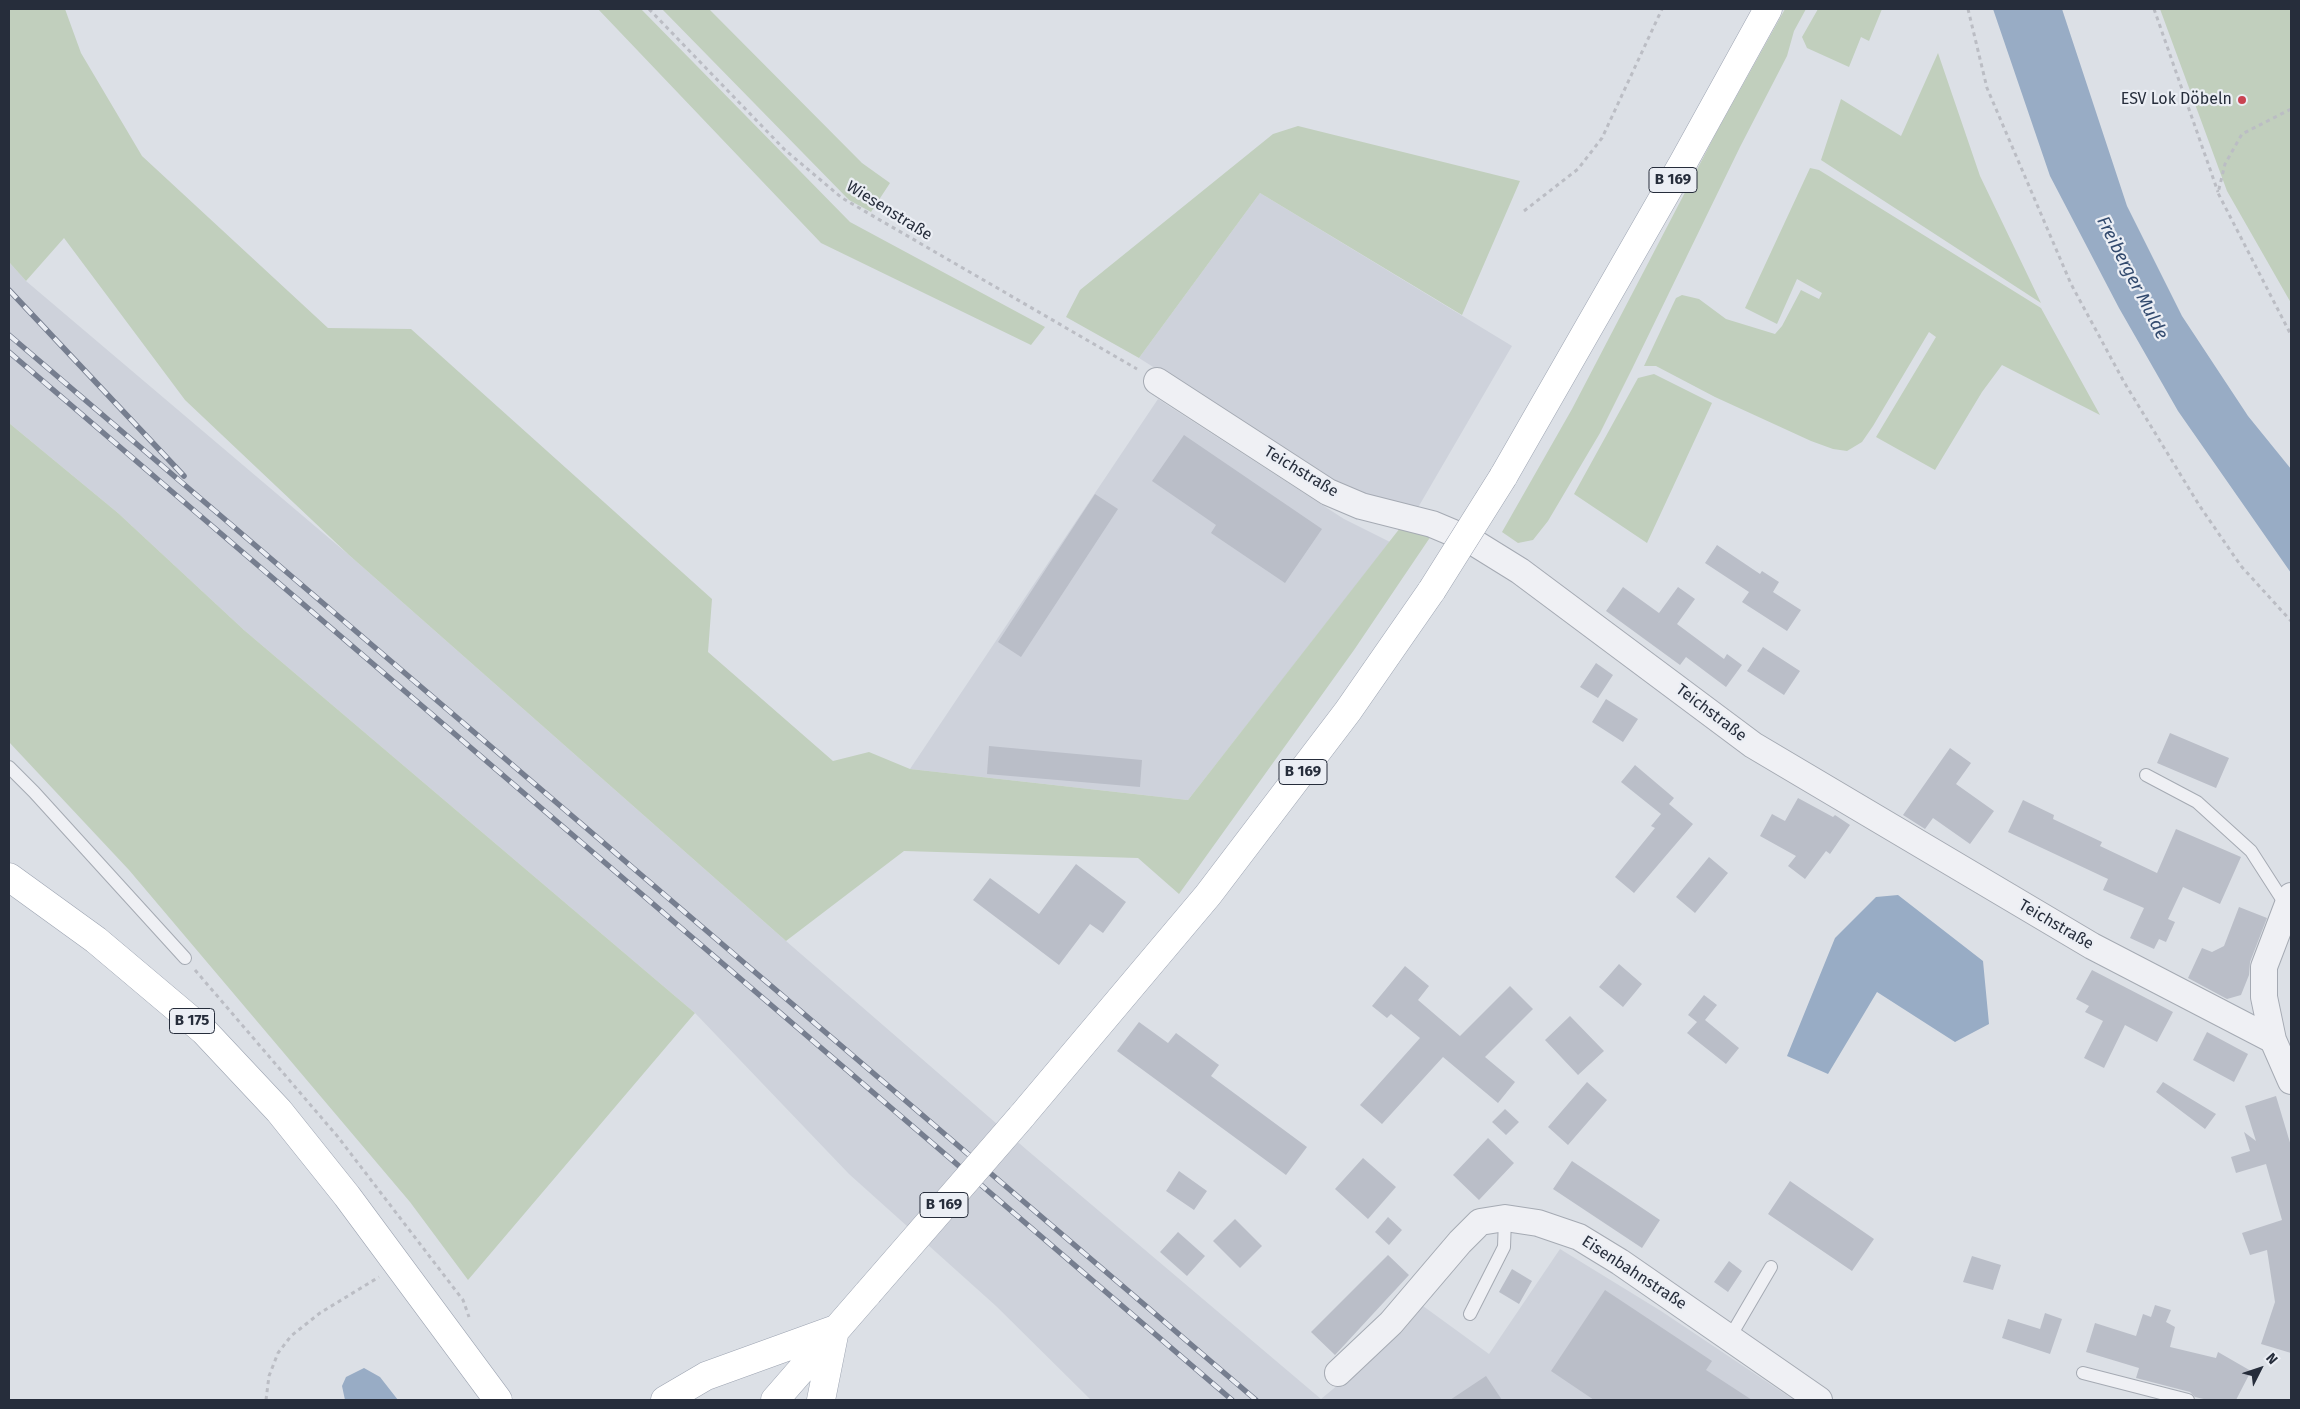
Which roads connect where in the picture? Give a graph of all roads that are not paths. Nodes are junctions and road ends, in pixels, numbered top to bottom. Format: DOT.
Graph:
graph roads {
  1 [pos="1768,9"];
  2 [pos="1157,380"];
  3 [pos="9,768"];
  4 [pos="2146,775"];
  5 [pos="9,877"];
  6 [pos="2289,902"];
  7 [pos="185,958"];
  8 [pos="2273,1040"];
  9 [pos="2291,1081"];
  10 [pos="1505,1218"];
  11 [pos="1771,1267"];
  12 [pos="1470,1314"];
  13 [pos="836,1329"];
  14 [pos="1730,1337"];
  15 [pos="1338,1373"];
  16 [pos="2083,1373"];
  17 [pos="498,1400"];
  18 [pos="665,1400"];
  19 [pos="775,1400"];
  20 [pos="821,1400"];
  21 [pos="1820,1400"];
  22 [pos="2188,1400"];
  1 -- 13 [label="main road, B 169, bridge"];
  2 -- 8 [label="street, Teichstraße"];
  3 -- 7 [label="lane"];
  4 -- 6 [label="lane"];
  5 -- 17 [label="main road, B 175"];
  6 -- 8 [label="street"];
  8 -- 9 [label="street"];
  10 -- 12 [label="lane"];
  10 -- 14 [label="street, Eisenbahnstraße"];
  10 -- 15 [label="street, Eisenbahnstraße"];
  11 -- 14 [label="lane"];
  13 -- 18 [label="main road"];
  13 -- 19 [label="main road, B 169"];
  13 -- 20 [label="main road"];
  14 -- 21 [label="street, Eisenbahnstraße"];
  16 -- 22 [label="lane"];
}
